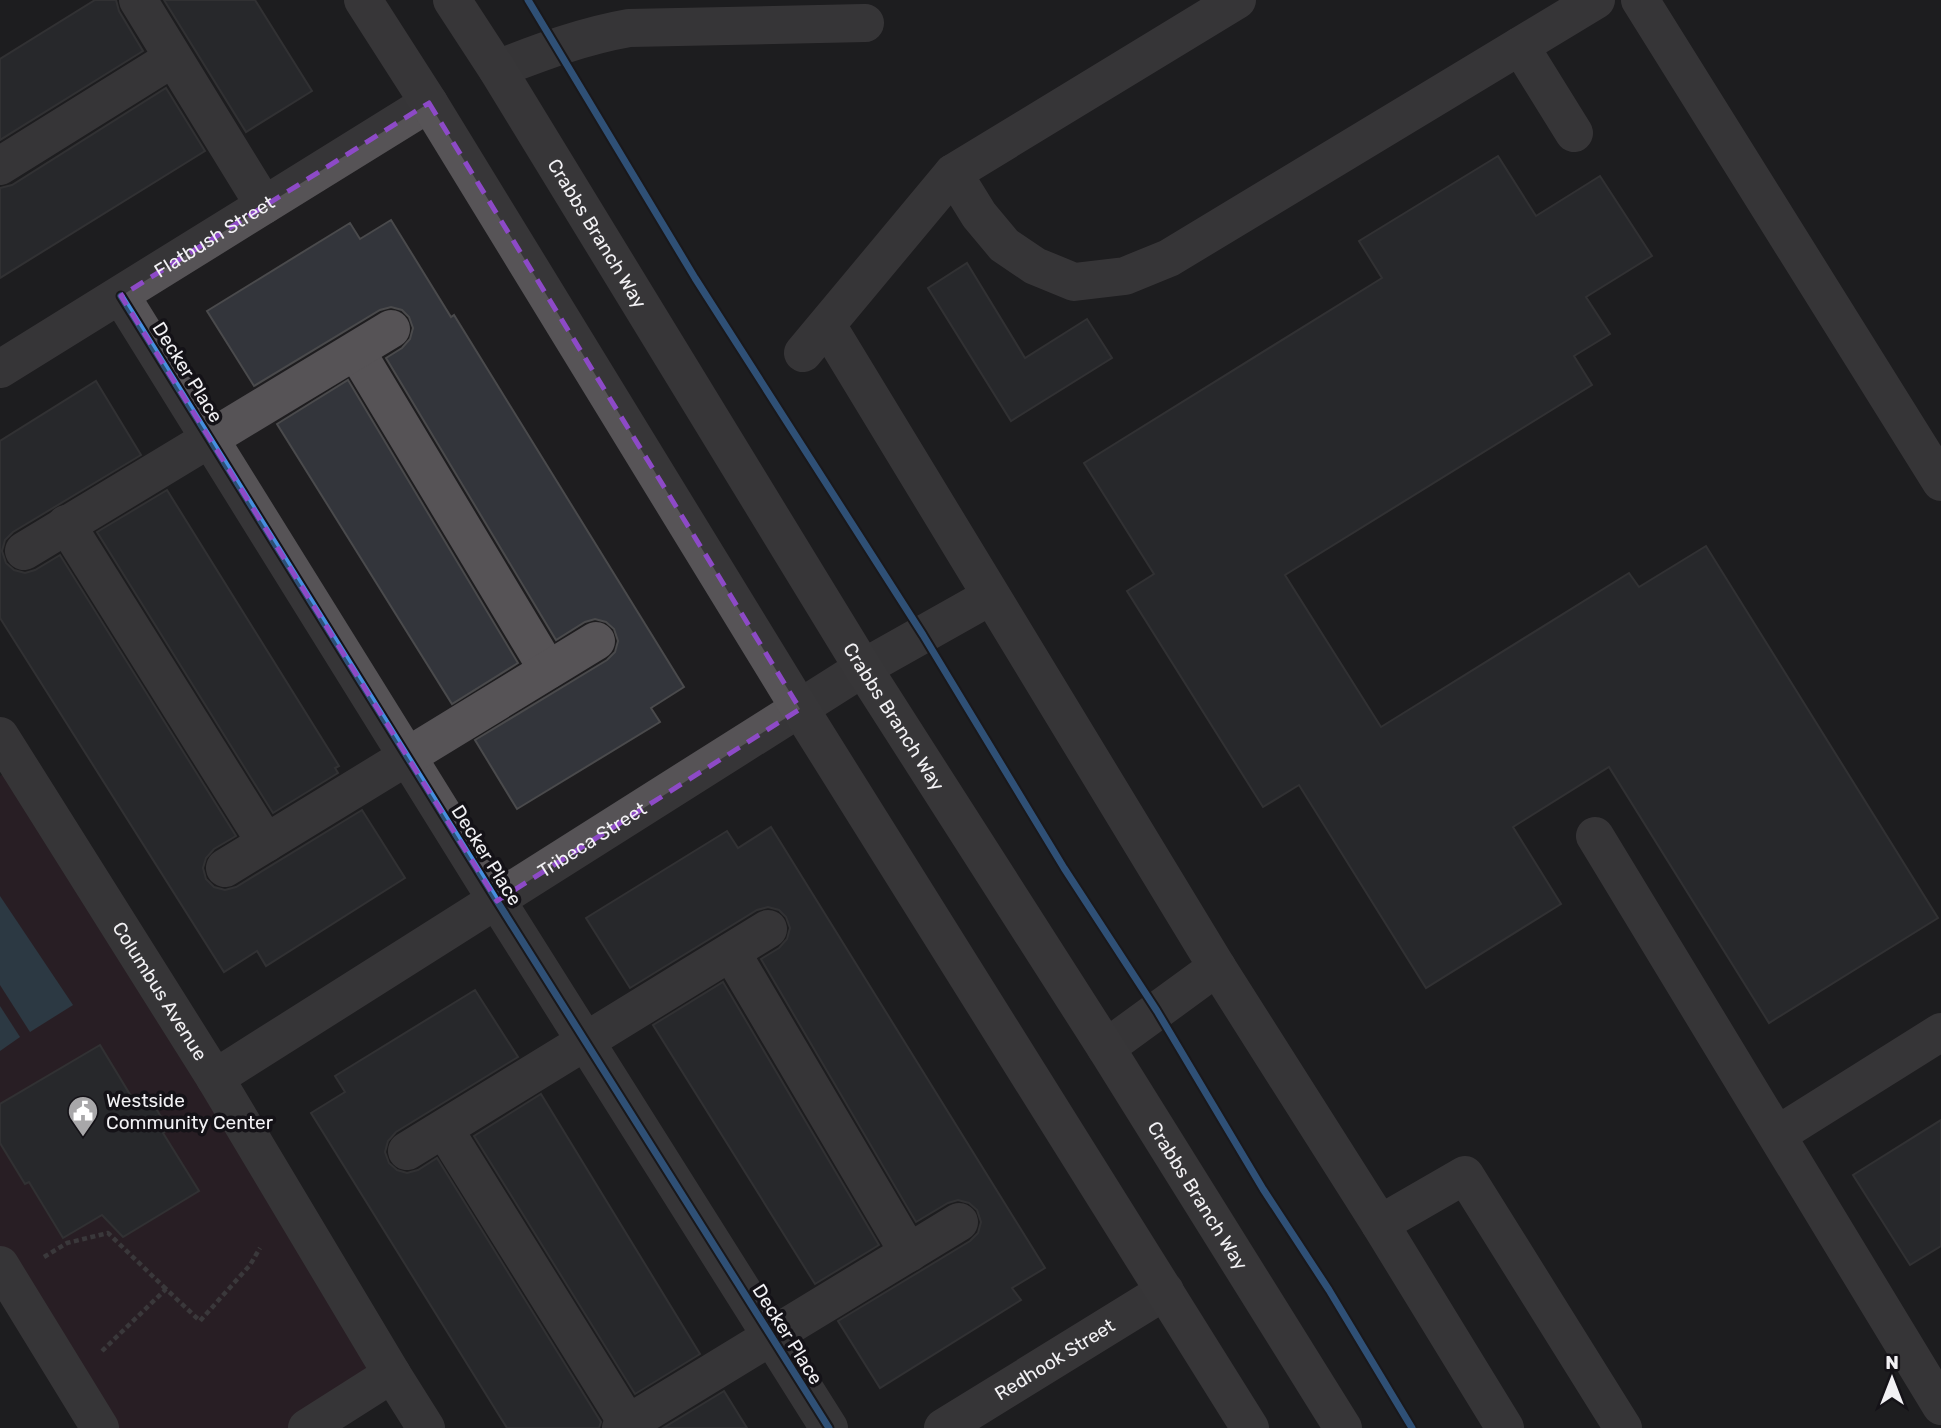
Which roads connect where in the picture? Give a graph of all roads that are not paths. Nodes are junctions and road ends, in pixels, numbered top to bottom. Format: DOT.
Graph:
graph roads {
  1 [pos="138,0"];
  2 [pos="363,0"];
  3 [pos="452,0"];
  4 [pos="1237,0"];
  5 [pos="1596,0"];
  6 [pos="1640,0"];
  7 [pos="865,23"];
  8 [pos="1520,46"];
  9 [pos="173,58"];
  10 [pos="497,69"];
  11 [pos="429,103"];
  12 [pos="1574,134"];
  13 [pos="0,166"];
  14 [pos="953,173"];
  15 [pos="264,205"];
  16 [pos="121,296"];
  17 [pos="827,325"];
  18 [pos="391,329"];
  19 [pos="356,351"];
  20 [pos="803,354"];
  21 [pos="0,369"];
  22 [pos="210,437"];
  23 [pos="1941,482"];
  24 [pos="66,524"];
  25 [pos="24,551"];
  26 [pos="991,596"];
  27 [pos="596,641"];
  28 [pos="863,668"];
  29 [pos="548,670"];
  30 [pos="800,709"];
  31 [pos="5,755"];
  32 [pos="409,757"];
  33 [pos="1595,835"];
  34 [pos="266,843"];
  35 [pos="225,868"];
  36 [pos="497,901"];
  37 [pos="768,929"];
  38 [pos="731,952"];
  39 [pos="1217,967"];
  40 [pos="1941,1032"];
  41 [pos="586,1042"];
  42 [pos="1106,1048"];
  43 [pos="215,1078"];
  44 [pos="444,1129"];
  45 [pos="1777,1135"];
  46 [pos="407,1151"];
  47 [pos="960,1222"];
  48 [pos="1380,1224"];
  49 [pos="909,1253"];
  50 [pos="0,1265"];
  51 [pos="1165,1291"];
  52 [pos="771,1336"];
  53 [pos="391,1374"];
  54 [pos="1941,1406"];
  55 [pos="625,1426"];
  56 [pos="100,1428"];
  57 [pos="307,1428"];
  58 [pos="426,1428"];
  59 [pos="829,1428"];
  60 [pos="943,1428"];
  61 [pos="1250,1428"];
  62 [pos="1343,1428"];
  63 [pos="1505,1428"];
  64 [pos="1623,1428"];
  1 -- 9 [label="street"];
  2 -- 11 [label="main road"];
  3 -- 10 [label="main road, Crabbs Branch Way"];
  4 -- 14 [label="street"];
  5 -- 8 [label="street"];
  6 -- 23 [label="street"];
  7 -- 10 [label="street"];
  8 -- 12 [label="street"];
  8 -- 14 [label="street"];
  9 -- 13 [label="street"];
  9 -- 15 [label="street"];
  10 -- 28 [label="main road, Crabbs Branch Way"];
  11 -- 15 [label="street, Flatbush Street"];
  11 -- 30 [label="main road"];
  14 -- 17 [label="street"];
  15 -- 16 [label="street, Flatbush Street"];
  16 -- 21 [label="street, Flatbush Street"];
  16 -- 22 [label="street, Decker Place"];
  17 -- 20 [label="street"];
  17 -- 26 [label="street"];
  18 -- 19 [label="street"];
  19 -- 22 [label="street"];
  19 -- 29 [label="street"];
  22 -- 24 [label="street"];
  22 -- 32 [label="street, Decker Place"];
  24 -- 25 [label="street"];
  24 -- 34 [label="street"];
  26 -- 28 [label="street, Tribeca Street"];
  26 -- 39 [label="street"];
  27 -- 29 [label="street"];
  28 -- 30 [label="street, Tribeca Street"];
  28 -- 42 [label="main road, Crabbs Branch Way"];
  29 -- 32 [label="street"];
  30 -- 36 [label="street, Tribeca Street"];
  30 -- 51 [label="main road"];
  31 -- 43 [label="street, Columbus Avenue"];
  32 -- 34 [label="street"];
  32 -- 36 [label="street, Decker Place"];
  33 -- 45 [label="street"];
  34 -- 35 [label="street"];
  36 -- 41 [label="street, Decker Place"];
  36 -- 43 [label="street, Tribeca Street"];
  37 -- 38 [label="street"];
  38 -- 41 [label="street"];
  38 -- 49 [label="street"];
  39 -- 42 [label="street"];
  39 -- 48 [label="street"];
  40 -- 45 [label="street"];
  41 -- 44 [label="street"];
  41 -- 52 [label="street, Decker Place"];
  42 -- 62 [label="main road, Crabbs Branch Way"];
  43 -- 53 [label="street, Columbus Avenue"];
  44 -- 46 [label="street"];
  44 -- 55 [label="street"];
  45 -- 54 [label="street"];
  47 -- 49 [label="street"];
  48 -- 63 [label="street"];
  48 -- 64 [label="street"];
  49 -- 52 [label="street"];
  50 -- 56 [label="street"];
  51 -- 60 [label="street, Redhook Street"];
  51 -- 61 [label="main road"];
  52 -- 55 [label="street"];
  52 -- 59 [label="street, Decker Place"];
  53 -- 57 [label="street"];
  53 -- 58 [label="street, Columbus Avenue"];
}
